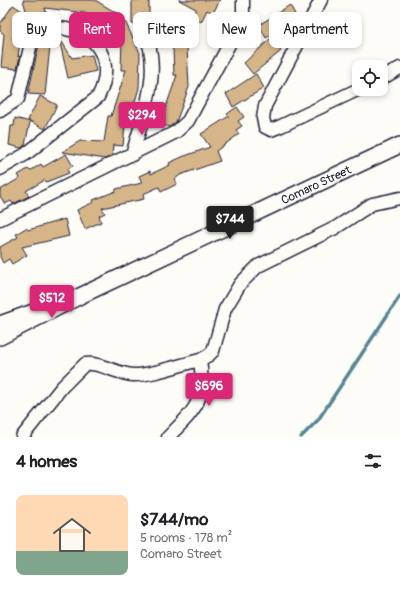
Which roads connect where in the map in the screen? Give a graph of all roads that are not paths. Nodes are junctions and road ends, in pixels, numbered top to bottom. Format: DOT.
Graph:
graph roads {
  1 [pos="321,0"];
  2 [pos="242,1"];
  3 [pos="151,48"];
  4 [pos="400,68"];
  5 [pos="388,74"];
  6 [pos="352,92"];
  7 [pos="0,111"];
  8 [pos="400,145"];
  9 [pos="132,155"];
  10 [pos="0,169"];
  11 [pos="400,198"];
  12 [pos="0,219"];
  13 [pos="80,296"];
  14 [pos="0,324"];
  15 [pos="0,337"];
  16 [pos="200,360"];
  17 [pos="22,437"];
  18 [pos="168,437"];
  1 -- 6 [label="street"];
  2 -- 9 [label="street"];
  3 -- 9 [label="street"];
  4 -- 5 [label="street"];
  7 -- 10 [label="street"];
  8 -- 13 [label="street, Comaro Street"];
  9 -- 12 [label="street"];
  11 -- 16 [label="street"];
  13 -- 14 [label="street, Comaro Street"];
  13 -- 15 [label="street, Comaro Street"];
  16 -- 17 [label="street"];
  16 -- 18 [label="street"];
}
